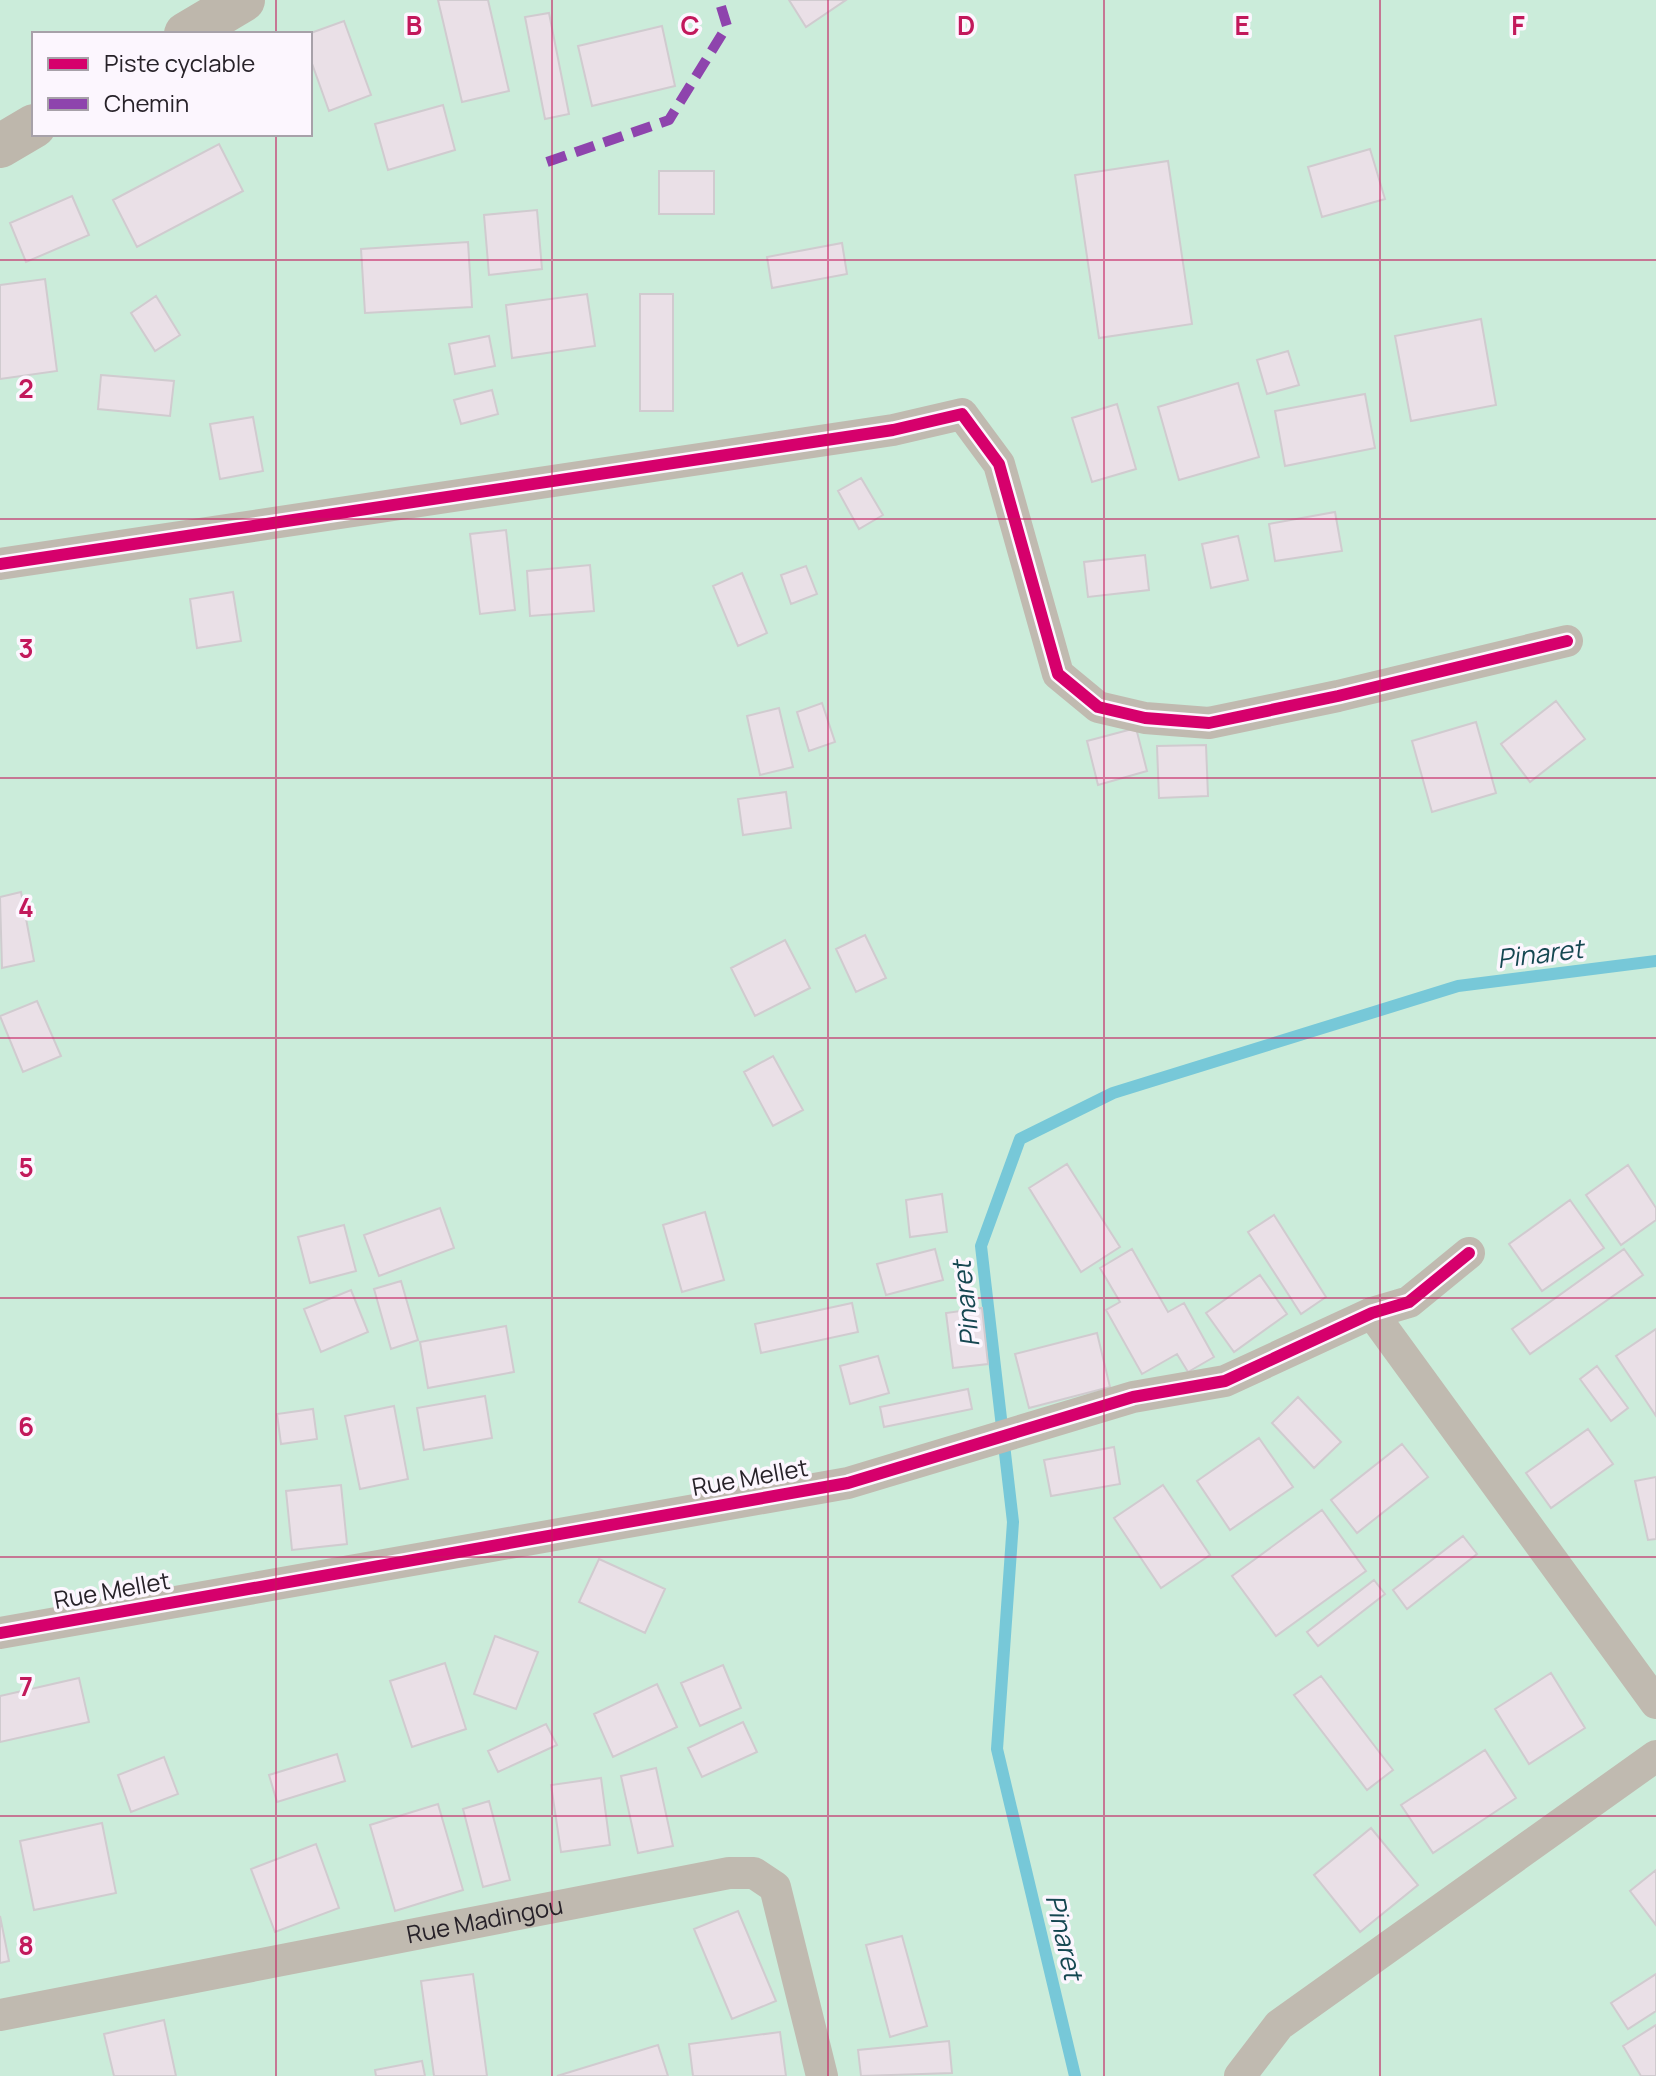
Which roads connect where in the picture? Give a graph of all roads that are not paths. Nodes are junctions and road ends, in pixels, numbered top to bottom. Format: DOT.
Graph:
graph roads {
  1 [pos="237,2"];
  2 [pos="189,32"];
  3 [pos="32,127"];
  4 [pos="0,146"];
  5 [pos="0,564"];
  6 [pos="1567,641"];
  7 [pos="1469,1253"];
  8 [pos="1372,1313"];
  9 [pos="0,1633"];
  10 [pos="1656,1703"];
  11 [pos="1656,1756"];
  12 [pos="0,2015"];
  13 [pos="822,2076"];
  14 [pos="1240,2076"];
  1 -- 2 [label="main road"];
  3 -- 4 [label="main road"];
  5 -- 6 [label="street"];
  7 -- 8 [label="street, Rue Mellet"];
  8 -- 9 [label="street, Rue Mellet"];
  8 -- 10 [label="street"];
  11 -- 14 [label="street"];
  12 -- 13 [label="street, Rue Madingou"];
}
